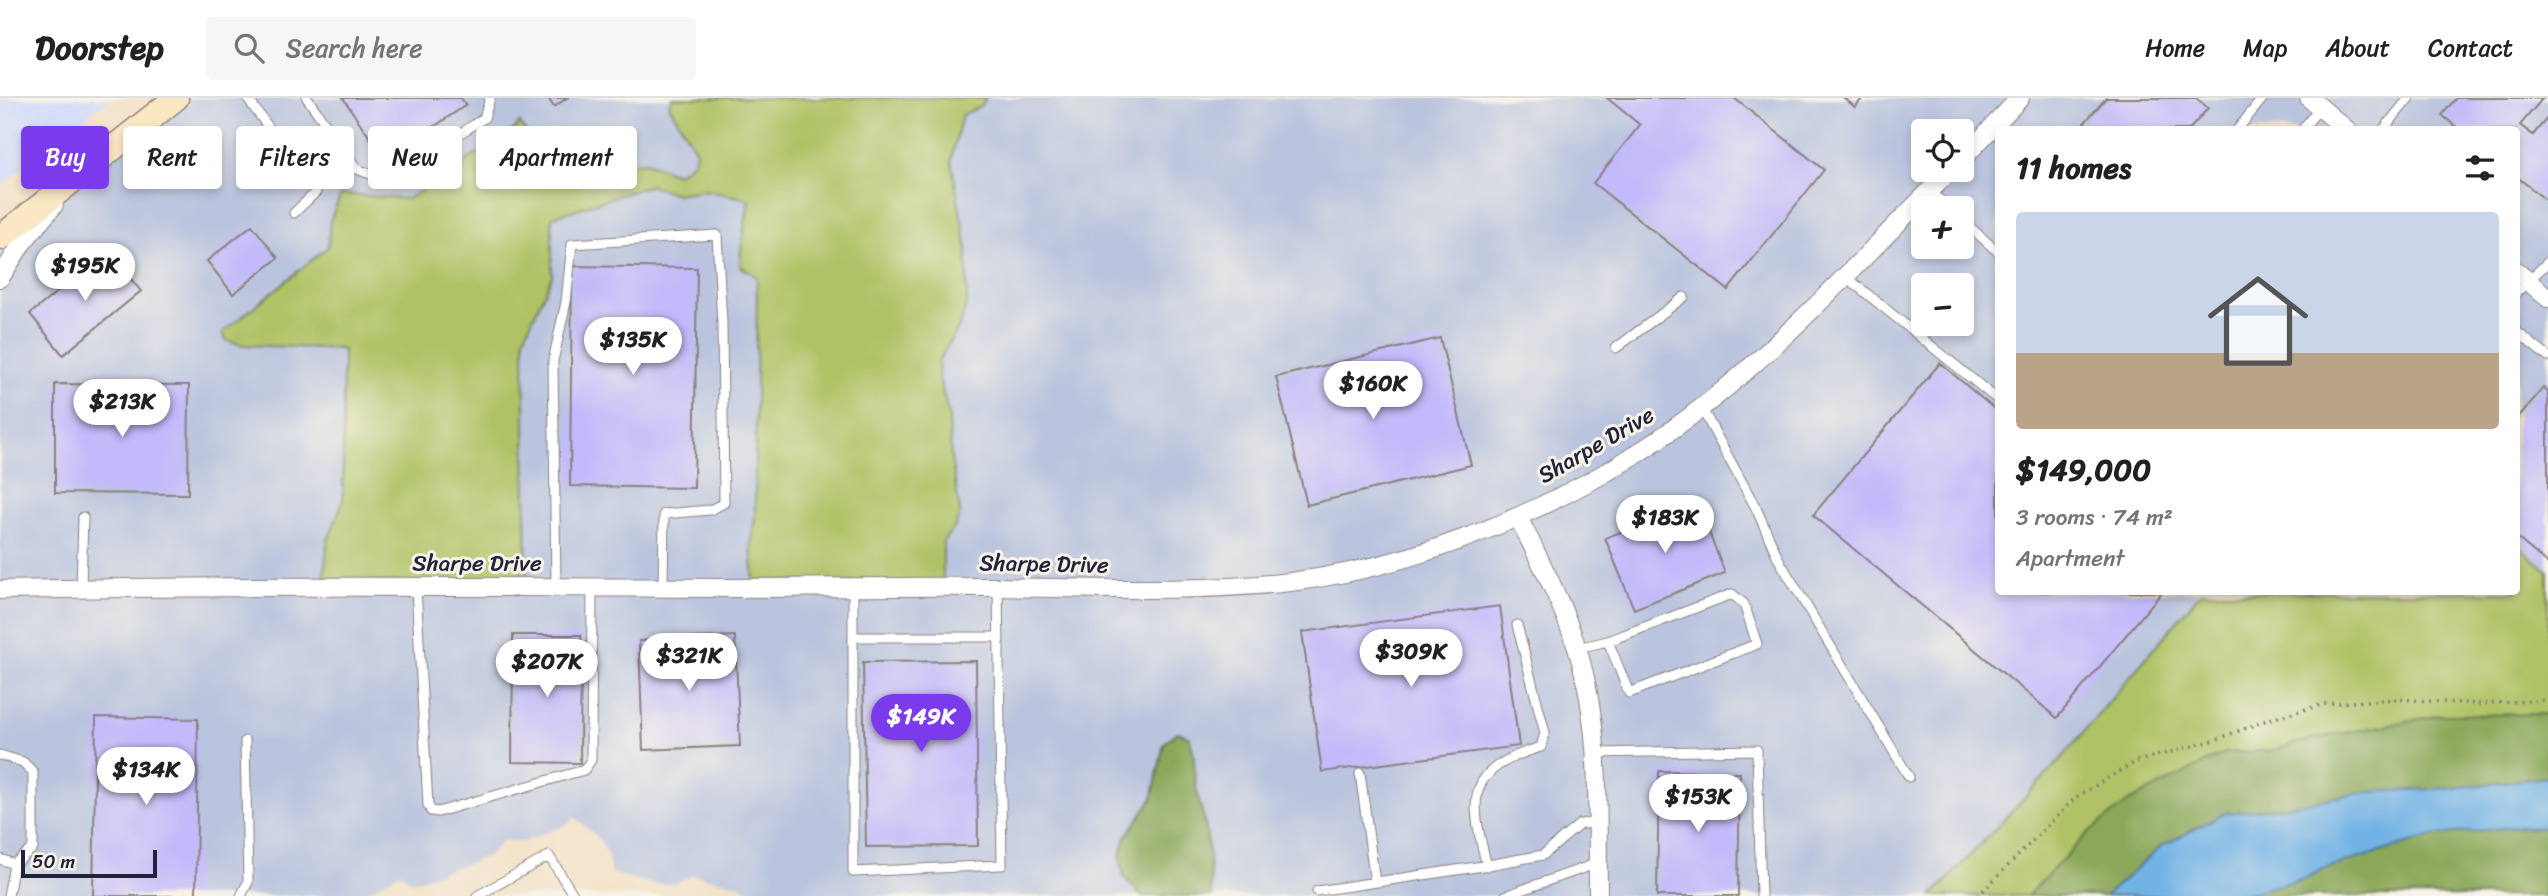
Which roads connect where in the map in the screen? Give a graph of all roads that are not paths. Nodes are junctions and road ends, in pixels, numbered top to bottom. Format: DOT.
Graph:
graph roads {
  1 [pos="176,98"];
  2 [pos="247,98"];
  3 [pos="307,98"];
  4 [pos="490,98"];
  5 [pos="2020,98"];
  6 [pos="2263,98"];
  7 [pos="2409,98"];
  8 [pos="2314,102"];
  9 [pos="2240,126"];
  10 [pos="2304,126"];
  11 [pos="2342,126"];
  12 [pos="2386,126"];
  13 [pos="1974,146"];
  14 [pos="109,151"];
  15 [pos="1939,182"];
  16 [pos="62,189"];
  17 [pos="67,189"];
  18 [pos="1930,191"];
  19 [pos="1936,196"];
  20 [pos="294,213"];
  21 [pos="1974,231"];
  22 [pos="0,238"];
  23 [pos="1995,249"];
  24 [pos="2548,262"];
  25 [pos="1845,276"];
  26 [pos="0,278"];
  27 [pos="2520,282"];
  28 [pos="1684,297"];
  29 [pos="2548,298"];
  30 [pos="2520,334"];
  31 [pos="1616,348"];
  32 [pos="2548,358"];
  33 [pos="1995,398"];
  34 [pos="1702,409"];
  35 [pos="83,517"];
  36 [pos="1518,517"];
  37 [pos="416,587"];
  38 [pos="556,587"];
  39 [pos="592,587"];
  40 [pos="663,587"];
  41 [pos="998,587"];
  42 [pos="853,588"];
  43 [pos="81,589"];
  44 [pos="0,590"];
  45 [pos="1517,625"];
  46 [pos="853,637"];
  47 [pos="999,637"];
  48 [pos="1608,641"];
  49 [pos="1577,648"];
  50 [pos="245,741"];
  51 [pos="1594,753"];
  52 [pos="0,755"];
  53 [pos="1360,773"];
  54 [pos="1909,777"];
  55 [pos="1598,823"];
  56 [pos="0,859"];
  57 [pos="1598,863"];
  58 [pos="14,864"];
  59 [pos="1487,866"];
  60 [pos="1376,883"];
  61 [pos="1317,891"];
  62 [pos="8,896"];
  63 [pos="241,896"];
  64 [pos="477,896"];
  65 [pos="574,896"];
  66 [pos="1505,896"];
  67 [pos="1598,896"];
  68 [pos="1761,896"];
  1 -- 14 [label="main road"];
  2 -- 20 [label="lane"];
  3 -- 4 [label="lane"];
  5 -- 13 [label="street"];
  6 -- 9 [label="lane"];
  7 -- 12 [label="lane"];
  8 -- 10 [label="lane"];
  8 -- 11 [label="street"];
  15 -- 18 [label="street, Sharpe Drive"];
  16 -- 22 [label="main road"];
  17 -- 26 [label="street"];
  18 -- 19 [label="lane"];
  18 -- 25 [label="street, Sharpe Drive"];
  21 -- 23 [label="lane"];
  24 -- 27 [label="lane"];
  25 -- 33 [label="lane"];
  25 -- 34 [label="street, Sharpe Drive"];
  27 -- 29 [label="street"];
  28 -- 31 [label="lane"];
  30 -- 32 [label="lane"];
  34 -- 36 [label="street, Sharpe Drive"];
  34 -- 54 [label="lane"];
  35 -- 43 [label="lane"];
  36 -- 41 [label="street, Sharpe Drive"];
  36 -- 49 [label="street"];
  37 -- 38 [label="street, Sharpe Drive"];
  37 -- 39 [label="lane"];
  37 -- 43 [label="street, Sharpe Drive"];
  38 -- 39 [label="street, Sharpe Drive"];
  38 -- 40 [label="lane"];
  39 -- 40 [label="street, Sharpe Drive"];
  40 -- 42 [label="street, Sharpe Drive"];
  41 -- 42 [label="street, Sharpe Drive"];
  41 -- 47 [label="lane"];
  42 -- 46 [label="lane"];
  43 -- 44 [label="street, Sharpe Drive"];
  45 -- 59 [label="lane"];
  46 -- 47 [label="lane"];
  46 -- 47 [label="lane"];
  48 -- 48 [label="lane"];
  48 -- 49 [label="lane"];
  49 -- 51 [label="street"];
  50 -- 63 [label="lane"];
  51 -- 55 [label="street"];
  51 -- 68 [label="lane"];
  52 -- 58 [label="lane"];
  53 -- 60 [label="lane"];
  55 -- 57 [label="street"];
  55 -- 59 [label="lane"];
  56 -- 58 [label="lane"];
  57 -- 66 [label="lane"];
  57 -- 67 [label="street"];
  58 -- 62 [label="lane"];
  59 -- 60 [label="lane"];
  60 -- 61 [label="lane"];
  64 -- 65 [label="lane"];
}
